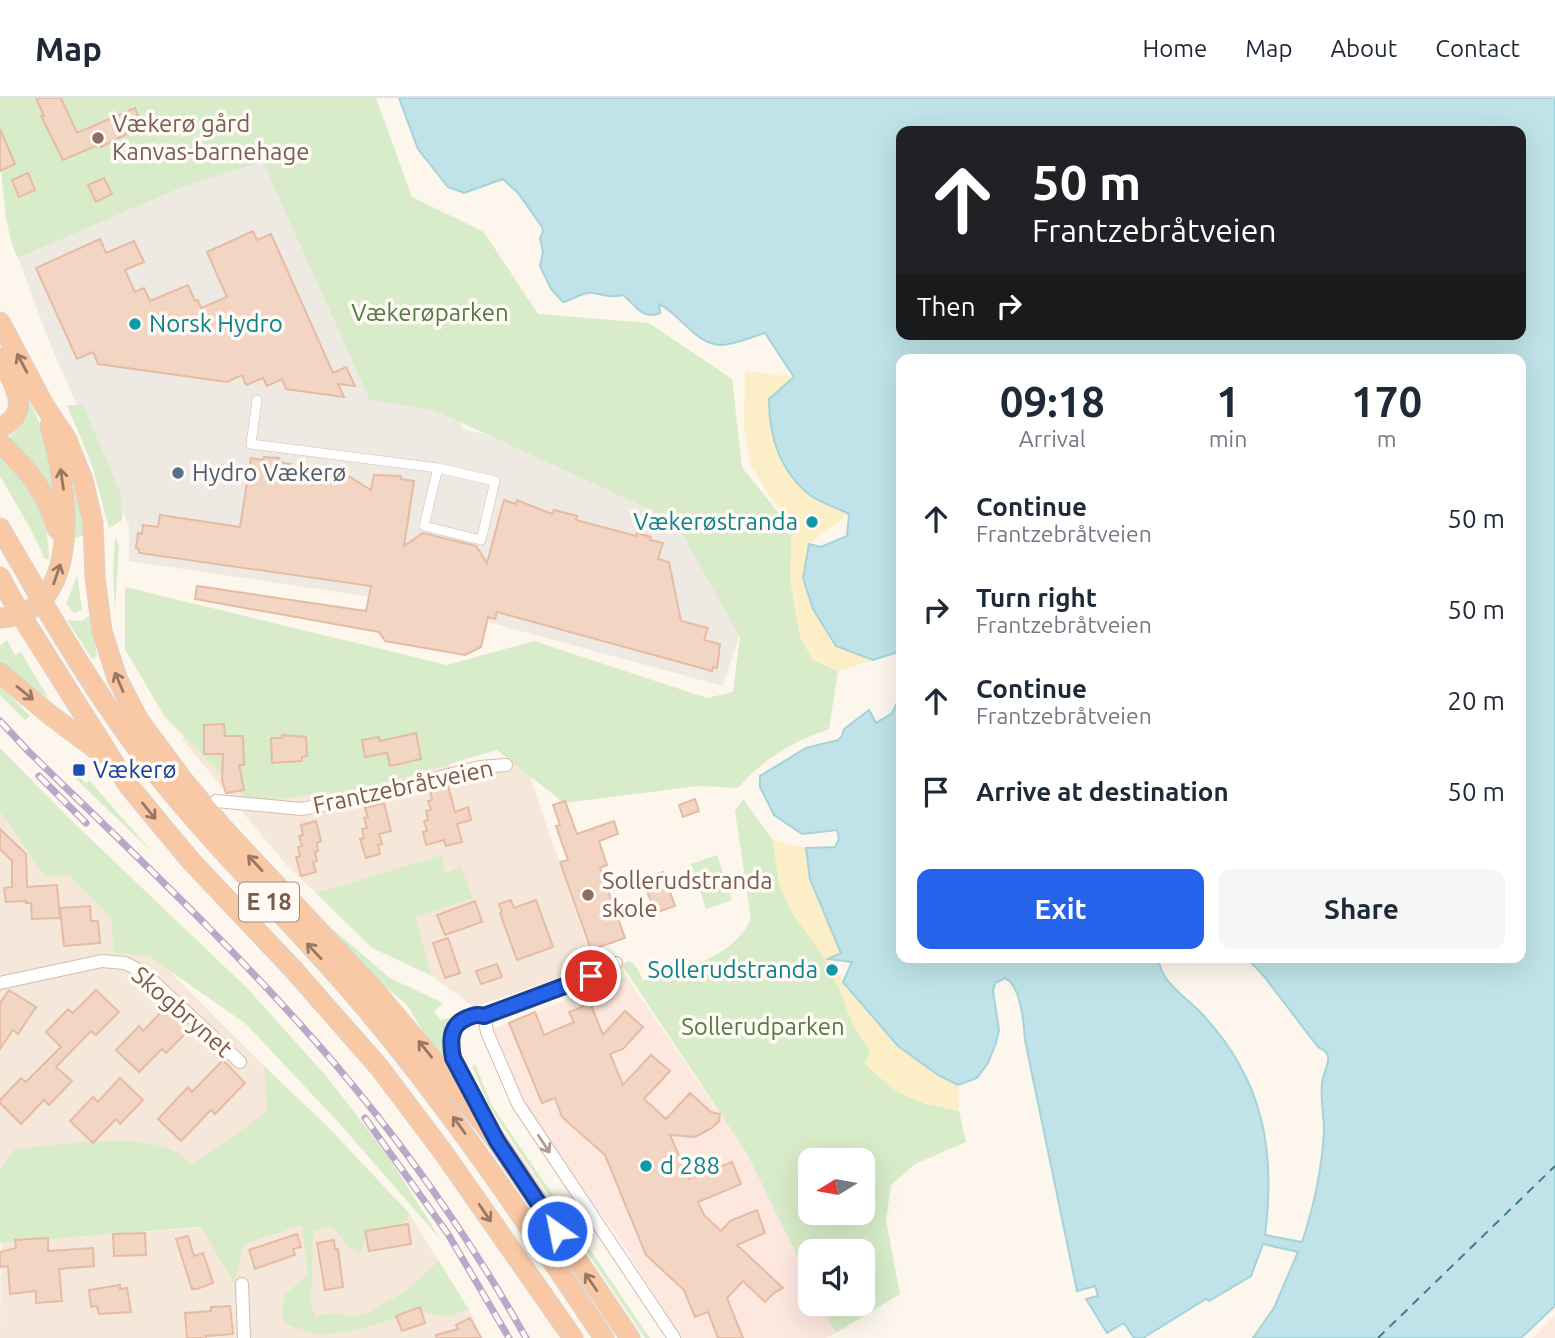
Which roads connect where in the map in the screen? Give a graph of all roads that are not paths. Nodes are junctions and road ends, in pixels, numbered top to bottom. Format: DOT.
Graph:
graph roads {
  1 [pos="0,321"];
  2 [pos="0,358"];
  3 [pos="257,400"];
  4 [pos="44,405"];
  5 [pos="0,428"];
  6 [pos="0,443"];
  7 [pos="438,468"];
  8 [pos="0,528"];
  9 [pos="63,547"];
  10 [pos="5,585"];
  11 [pos="0,618"];
  12 [pos="0,673"];
  13 [pos="111,760"];
  14 [pos="506,765"];
  15 [pos="216,801"];
  16 [pos="616,963"];
  17 [pos="0,983"];
  18 [pos="484,1016"];
  19 [pos="240,1062"];
  20 [pos="497,1141"];
  21 [pos="242,1284"];
  22 [pos="244,1338"];
  23 [pos="573,1338"];
  24 [pos="604,1338"];
  25 [pos="630,1338"];
  26 [pos="674,1338"];
  4 -- 1 [label="highway, one-way"];
  2 -- 5 [label="highway"];
  3 -- 7 [label="street"];
  9 -- 4 [label="highway, one-way"];
  20 -- 4 [label="highway, one-way"];
  6 -- 9 [label="highway"];
  7 -- 7 [label="street"];
  24 -- 8 [label="highway, E 18, one-way, bridge"];
  11 -- 9 [label="highway, one-way"];
  10 -- 13 [label="highway, E 18, bridge"];
  12 -- 13 [label="highway, one-way"];
  13 -- 23 [label="highway, E 18, one-way"];
  14 -- 15 [label="street, Frantzebråtveien"];
  16 -- 18 [label="street"];
  17 -- 19 [label="street, Skogbrynet"];
  18 -- 20 [label="street"];
  18 -- 26 [label="street, one-way"];
  25 -- 20 [label="highway, one-way"];
  21 -- 22 [label="street"];
}
